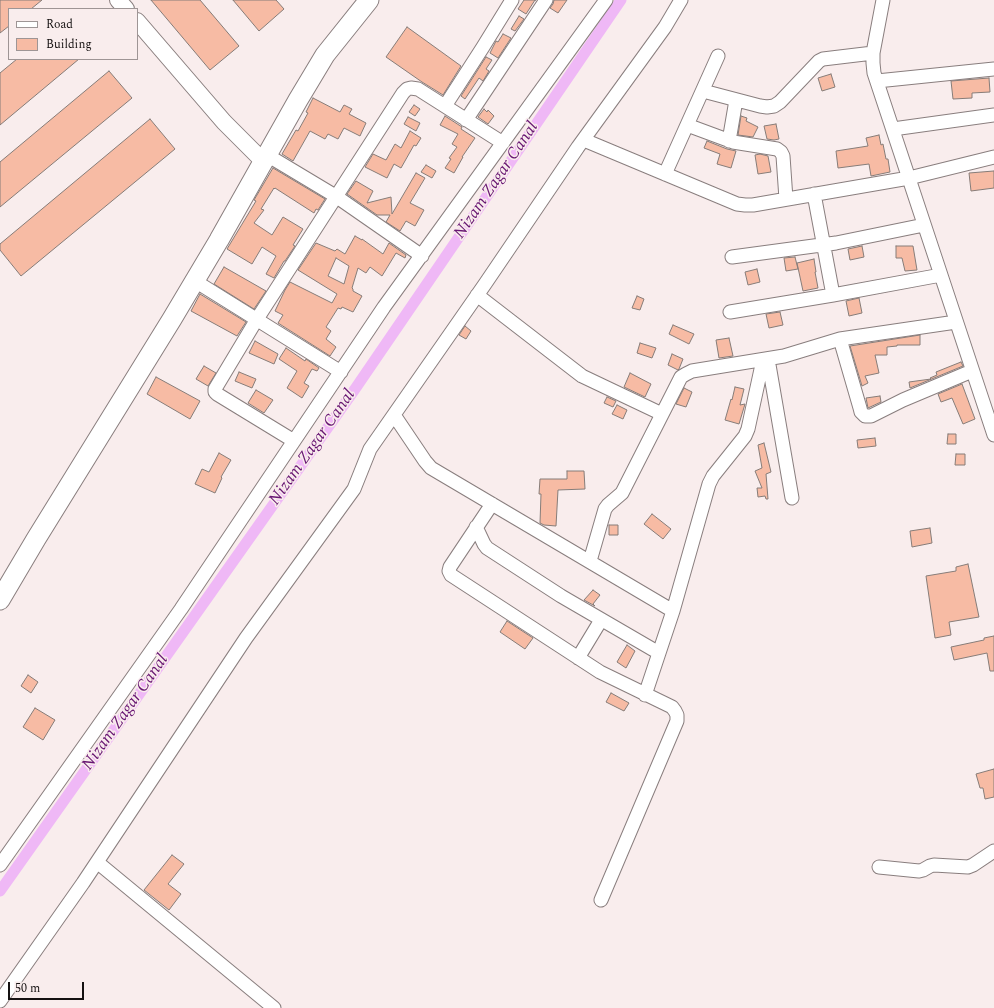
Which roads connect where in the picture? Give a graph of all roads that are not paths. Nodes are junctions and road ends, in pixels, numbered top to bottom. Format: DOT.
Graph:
graph roads {
  1 [pos="118,0"];
  2 [pos="369,0"];
  3 [pos="512,0"];
  4 [pos="546,0"];
  5 [pos="606,0"];
  6 [pos="681,0"];
  7 [pos="883,0"];
  8 [pos="125,8"];
  9 [pos="138,22"];
  10 [pos="873,53"];
  11 [pos="718,56"];
  12 [pos="994,69"];
  13 [pos="877,81"];
  14 [pos="702,91"];
  15 [pos="736,100"];
  16 [pos="445,106"];
  17 [pos="993,118"];
  18 [pos="466,120"];
  19 [pos="687,125"];
  20 [pos="893,129"];
  21 [pos="584,140"];
  22 [pos="729,141"];
  23 [pos="503,143"];
  24 [pos="994,157"];
  25 [pos="266,158"];
  26 [pos="665,174"];
  27 [pos="909,178"];
  28 [pos="814,194"];
  29 [pos="337,197"];
  30 [pos="786,199"];
  31 [pos="924,225"];
  32 [pos="824,245"];
  33 [pos="422,256"];
  34 [pos="732,257"];
  35 [pos="941,275"];
  36 [pos="195,280"];
  37 [pos="833,295"];
  38 [pos="477,296"];
  39 [pos="730,312"];
  40 [pos="257,319"];
  41 [pos="956,322"];
  42 [pos="840,339"];
  43 [pos="765,359"];
  44 [pos="972,371"];
  45 [pos="341,372"];
  46 [pos="662,414"];
  47 [pos="394,415"];
  48 [pos="994,435"];
  49 [pos="294,441"];
  50 [pos="792,498"];
  51 [pos="492,504"];
  52 [pos="476,527"];
  53 [pos="590,562"];
  54 [pos="0,600"];
  55 [pos="673,611"];
  56 [pos="601,620"];
  57 [pos="659,653"];
  58 [pos="578,658"];
  59 [pos="645,695"];
  60 [pos="994,851"];
  61 [pos="97,862"];
  62 [pos="0,865"];
  63 [pos="878,867"];
  64 [pos="601,900"];
  65 [pos="0,1001"];
  66 [pos="274,1008"];
  1 -- 8 [label="main road"];
  2 -- 25 [label="highway"];
  3 -- 16 [label="street"];
  4 -- 18 [label="street"];
  5 -- 23 [label="street"];
  6 -- 21 [label="street"];
  7 -- 10 [label="street"];
  9 -- 25 [label="main road"];
  10 -- 13 [label="street"];
  10 -- 15 [label="street"];
  11 -- 14 [label="street"];
  12 -- 13 [label="street"];
  13 -- 20 [label="street"];
  14 -- 15 [label="street"];
  14 -- 19 [label="street"];
  15 -- 22 [label="street"];
  16 -- 18 [label="street"];
  16 -- 29 [label="street"];
  17 -- 20 [label="street"];
  18 -- 23 [label="street"];
  19 -- 22 [label="street"];
  19 -- 26 [label="street"];
  20 -- 27 [label="street"];
  21 -- 26 [label="street"];
  21 -- 38 [label="street"];
  22 -- 30 [label="street"];
  23 -- 33 [label="street"];
  24 -- 27 [label="street"];
  25 -- 29 [label="street"];
  25 -- 36 [label="highway"];
  26 -- 30 [label="street"];
  27 -- 28 [label="street"];
  27 -- 31 [label="street"];
  28 -- 30 [label="street"];
  28 -- 32 [label="street"];
  29 -- 33 [label="street"];
  29 -- 40 [label="street"];
  31 -- 32 [label="street"];
  31 -- 35 [label="street"];
  32 -- 34 [label="street"];
  32 -- 37 [label="street"];
  33 -- 45 [label="street"];
  35 -- 37 [label="street"];
  35 -- 41 [label="street"];
  36 -- 40 [label="street"];
  36 -- 54 [label="highway"];
  37 -- 39 [label="street"];
  38 -- 46 [label="street"];
  38 -- 47 [label="street"];
  40 -- 45 [label="street"];
  40 -- 49 [label="street"];
  41 -- 42 [label="street"];
  41 -- 44 [label="street"];
  42 -- 43 [label="street"];
  42 -- 44 [label="street"];
  43 -- 46 [label="street"];
  43 -- 50 [label="street"];
  43 -- 55 [label="street"];
  44 -- 48 [label="street"];
  45 -- 49 [label="street"];
  46 -- 53 [label="street"];
  47 -- 51 [label="street"];
  47 -- 61 [label="street"];
  49 -- 62 [label="street"];
  51 -- 52 [label="street"];
  51 -- 53 [label="street"];
  52 -- 56 [label="street"];
  52 -- 58 [label="street"];
  53 -- 55 [label="street"];
  55 -- 57 [label="street"];
  56 -- 57 [label="street"];
  56 -- 58 [label="street"];
  57 -- 59 [label="street"];
  58 -- 59 [label="street"];
  59 -- 64 [label="street"];
  60 -- 63 [label="street"];
  61 -- 65 [label="street"];
  61 -- 66 [label="street"];
}
